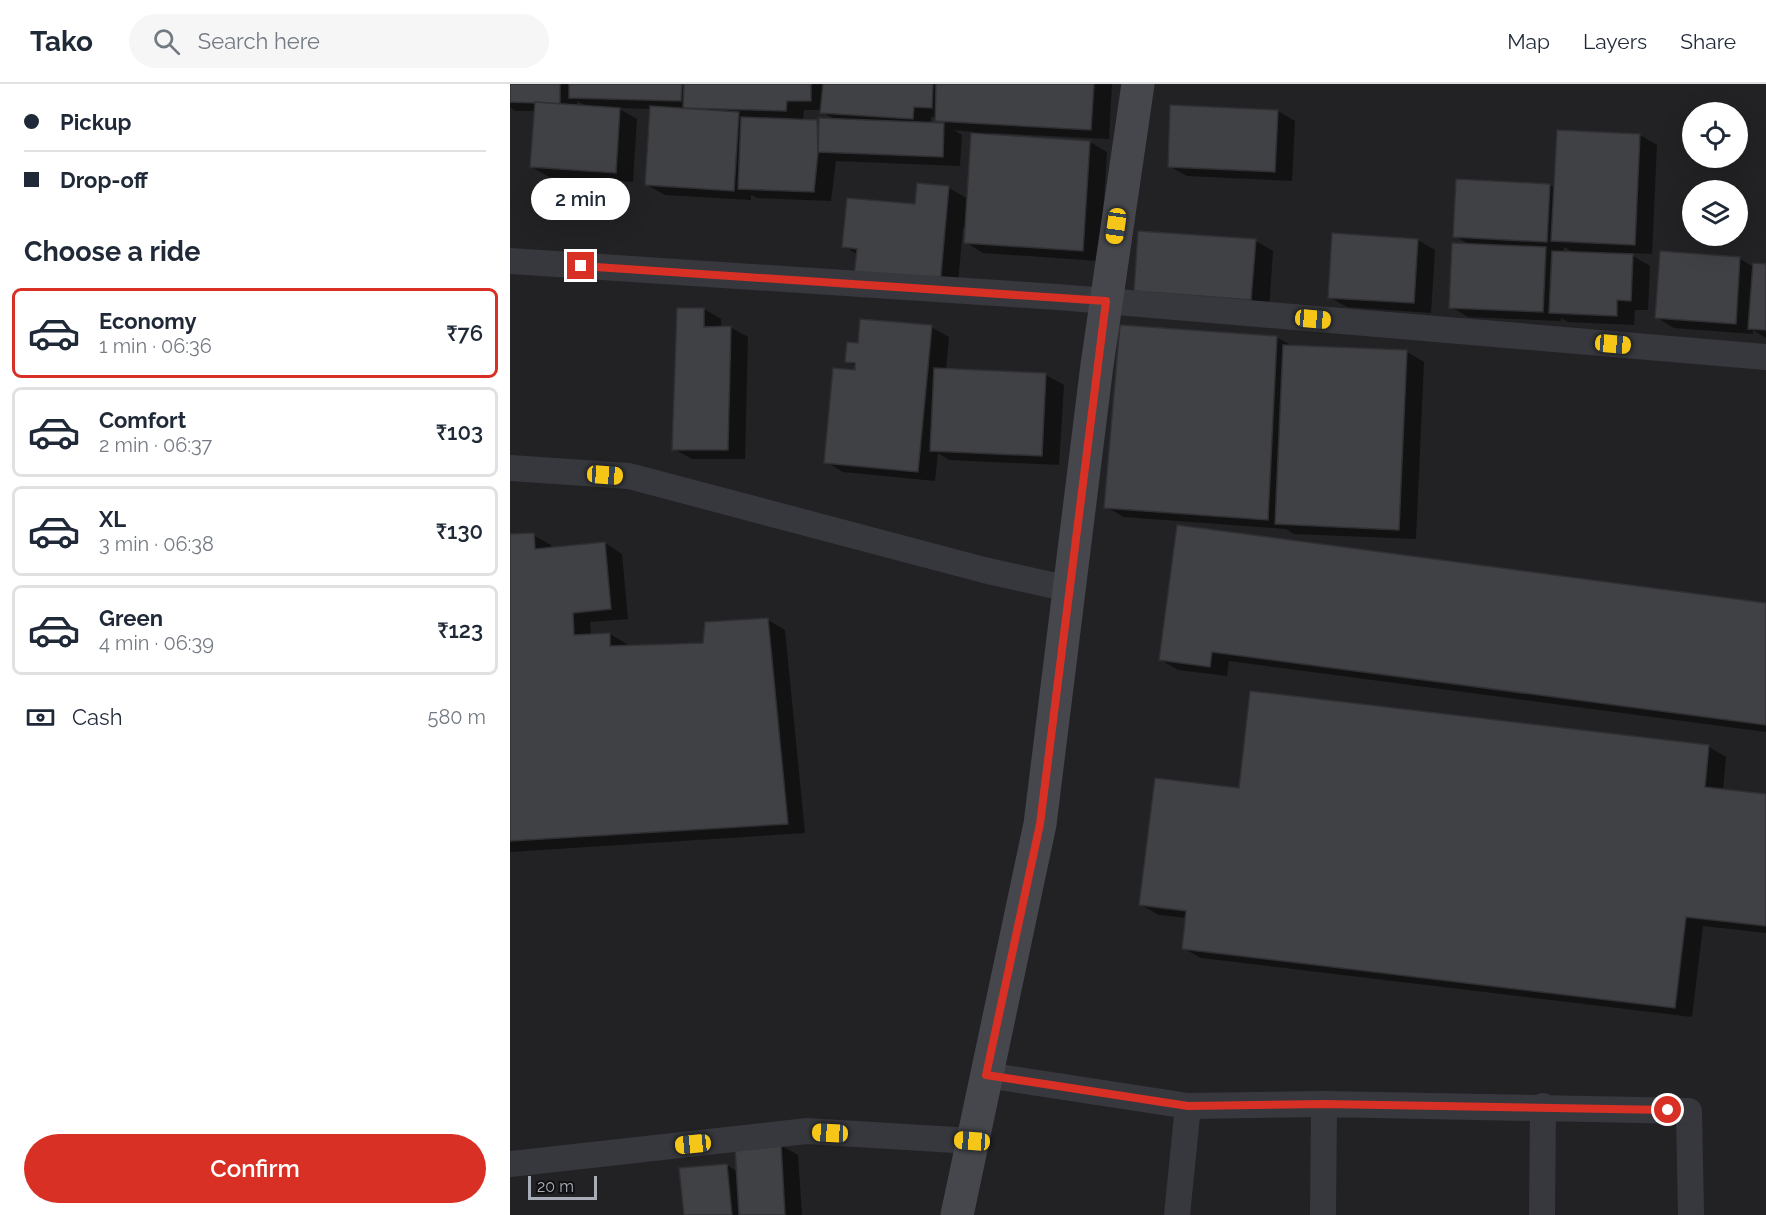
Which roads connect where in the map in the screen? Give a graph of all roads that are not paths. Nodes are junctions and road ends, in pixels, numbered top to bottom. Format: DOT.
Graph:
graph roads {
  1 [pos="1138,84"];
  2 [pos="510,261"];
  3 [pos="1106,301"];
  4 [pos="1766,357"];
  5 [pos="510,468"];
  6 [pos="1069,589"];
  7 [pos="986,1075"];
  8 [pos="1324,1104"];
  9 [pos="1188,1106"];
  10 [pos="1543,1106"];
  11 [pos="972,1141"];
  12 [pos="510,1164"];
  13 [pos="957,1215"];
  14 [pos="1177,1215"];
  15 [pos="1323,1215"];
  16 [pos="1542,1215"];
  17 [pos="1691,1215"];
  1 -- 3 [label="street"];
  2 -- 3 [label="street"];
  3 -- 4 [label="street"];
  3 -- 6 [label="street"];
  5 -- 6 [label="street"];
  6 -- 7 [label="street"];
  7 -- 9 [label="street"];
  7 -- 11 [label="street"];
  8 -- 9 [label="street"];
  8 -- 10 [label="street"];
  8 -- 15 [label="street"];
  9 -- 14 [label="street"];
  10 -- 16 [label="street"];
  10 -- 17 [label="street"];
  11 -- 12 [label="street"];
  11 -- 13 [label="street"];
}
